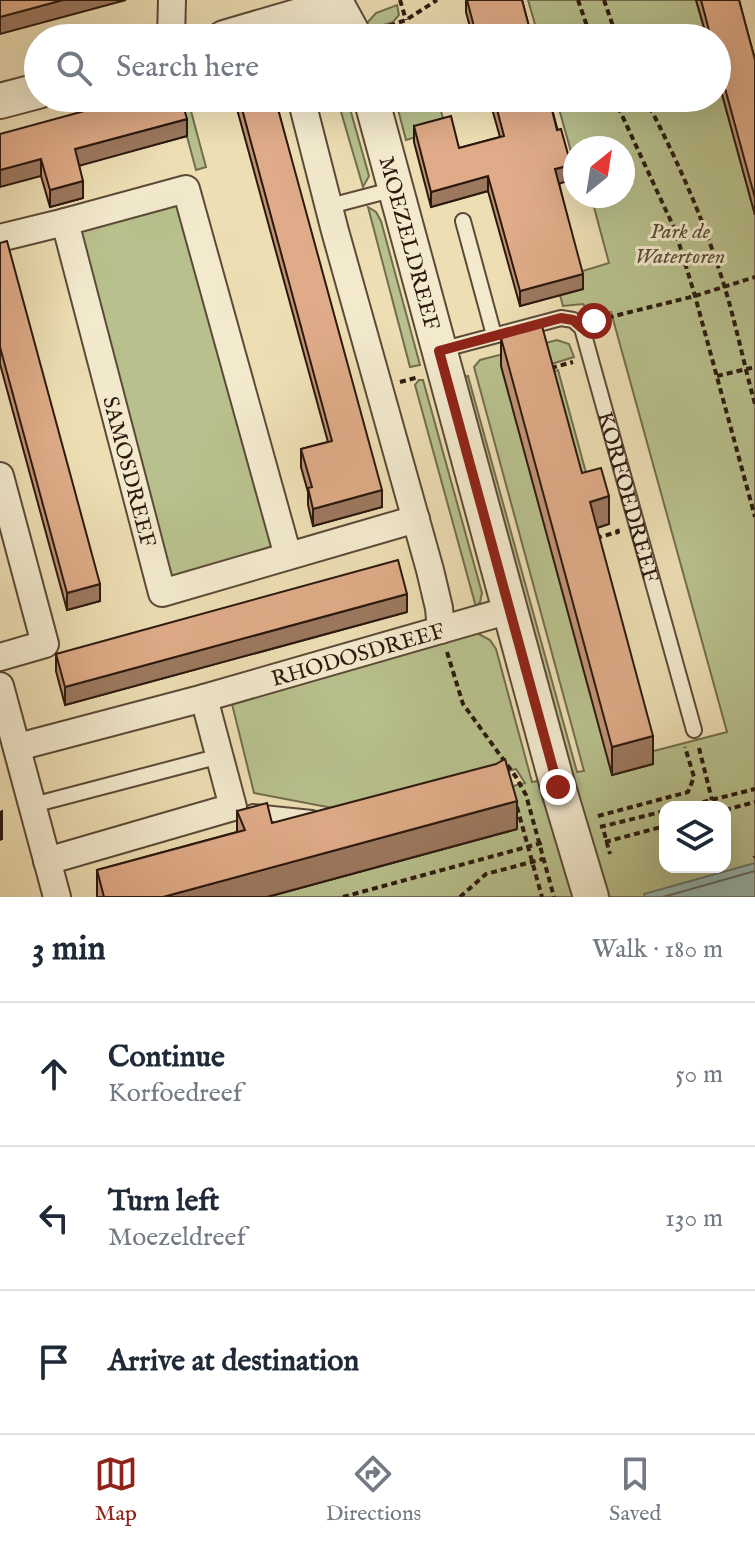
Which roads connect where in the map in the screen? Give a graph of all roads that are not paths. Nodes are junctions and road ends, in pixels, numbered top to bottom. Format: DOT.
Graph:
graph roads {
  1 [pos="172,0"];
  2 [pos="343,14"];
  3 [pos="171,24"];
  4 [pos="293,24"];
  5 [pos="24,95"];
  6 [pos="0,101"];
  7 [pos="305,112"];
  8 [pos="357,112"];
  9 [pos="373,112"];
  10 [pos="387,191"];
  11 [pos="330,206"];
  12 [pos="463,221"];
  13 [pos="65,222"];
  14 [pos="0,238"];
  15 [pos="494,335"];
  16 [pos="438,351"];
  17 [pos="0,476"];
  18 [pos="416,519"];
  19 [pos="288,556"];
  20 [pos="501,613"];
  21 [pos="441,630"];
  22 [pos="0,657"];
  23 [pos="0,686"];
  24 [pos="204,698"];
  25 [pos="694,730"];
  26 [pos="18,747"];
  27 [pos="220,756"];
  28 [pos="33,805"];
  29 [pos="233,807"];
  30 [pos="328,820"];
  31 [pos="47,861"];
  32 [pos="57,897"];
  33 [pos="569,897"];
  34 [pos="591,897"];
  1 -- 3 [label="street"];
  2 -- 4 [label="street"];
  5 -- 6 [label="street"];
  7 -- 11 [label="street"];
  8 -- 10 [label="street, MOEZELDREEF"];
  9 -- 10 [label="street, MOEZELDREEF"];
  10 -- 11 [label="lane"];
  10 -- 16 [label="street, MOEZELDREEF"];
  11 -- 18 [label="street"];
  12 -- 15 [label="lane"];
  13 -- 14 [label="street"];
  13 -- 19 [label="street"];
  13 -- 19 [label="street, SAMOSDREEF"];
  15 -- 16 [label="lane"];
  15 -- 25 [label="lane, KORFOEDREEF"];
  16 -- 20 [label="street, MOEZELDREEF"];
  17 -- 22 [label="street"];
  18 -- 19 [label="street, SAMOSDREEF"];
  18 -- 21 [label="street"];
  20 -- 21 [label="street, RHODOSDREEF"];
  20 -- 33 [label="street, MOEZELDREEF"];
  20 -- 34 [label="street, MOEZELDREEF"];
  21 -- 24 [label="street, RHODOSDREEF"];
  23 -- 26 [label="street"];
  24 -- 26 [label="street, RHODOSDREEF"];
  24 -- 27 [label="street"];
  26 -- 28 [label="street"];
  27 -- 28 [label="lane"];
  27 -- 29 [label="street"];
  28 -- 31 [label="street"];
  29 -- 30 [label="lane"];
  29 -- 31 [label="street"];
  31 -- 32 [label="street"];
}
